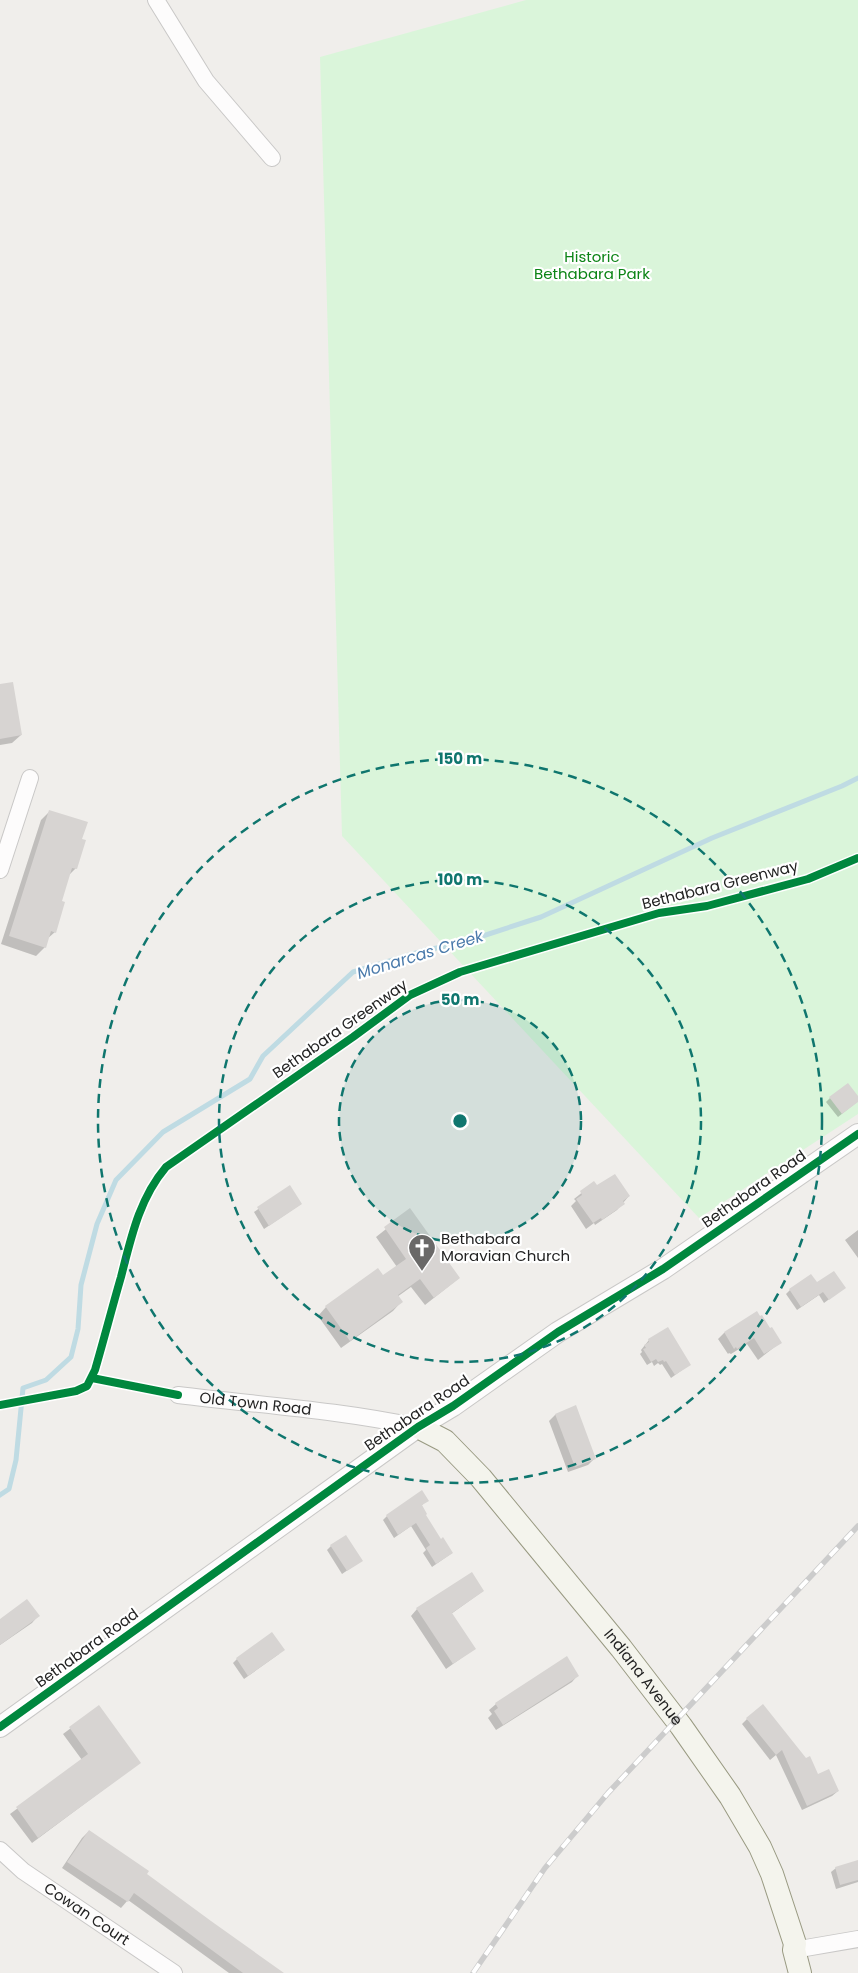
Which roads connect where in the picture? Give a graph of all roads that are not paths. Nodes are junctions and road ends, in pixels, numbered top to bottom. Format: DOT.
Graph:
graph roads {
  1 [pos="156,0"];
  2 [pos="272,158"];
  3 [pos="30,778"];
  4 [pos="4,843"];
  5 [pos="0,870"];
  6 [pos="858,1134"];
  7 [pos="178,1395"];
  8 [pos="418,1427"];
  9 [pos="0,1727"];
  10 [pos="0,1850"];
  11 [pos="858,1939"];
  12 [pos="794,1950"];
  13 [pos="174,1973"];
  14 [pos="800,1973"];
  1 -- 2 [label="street"];
  3 -- 4 [label="street"];
  4 -- 5 [label="street"];
  6 -- 8 [label="street, Bethabara Road"];
  7 -- 8 [label="street, Old Town Road"];
  8 -- 9 [label="street, Bethabara Road"];
  8 -- 12 [label="main road, Indiana Avenue"];
  10 -- 13 [label="street, Cowan Court"];
  11 -- 12 [label="street"];
  12 -- 14 [label="main road, Indiana Avenue"];
}
